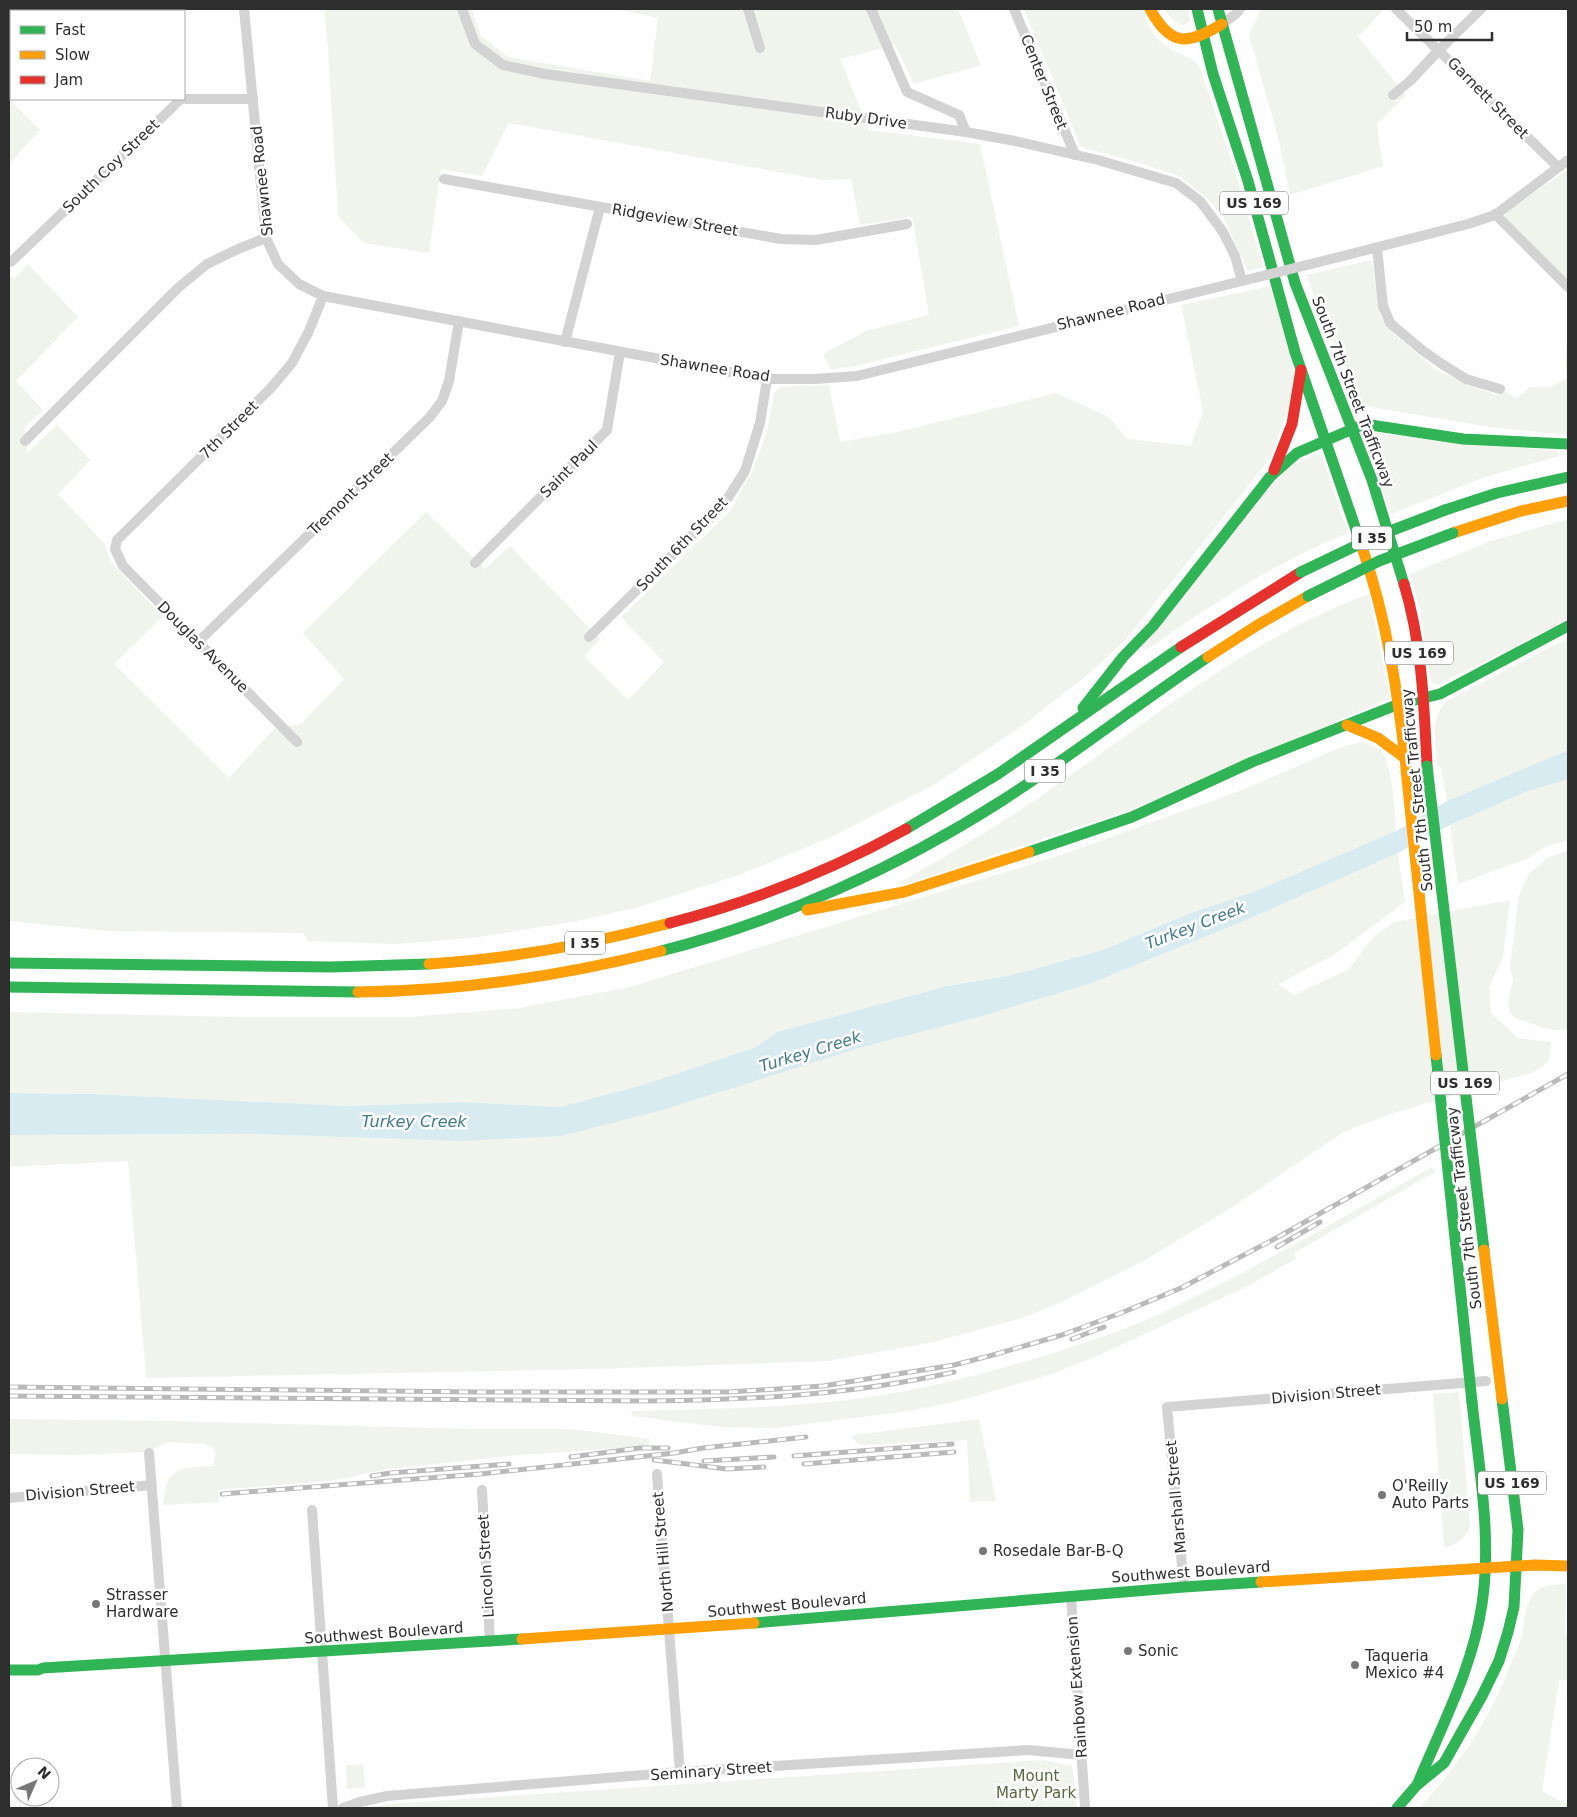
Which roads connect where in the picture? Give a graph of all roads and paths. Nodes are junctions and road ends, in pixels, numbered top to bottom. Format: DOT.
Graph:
graph roads {
  1 [pos="244,9"];
  2 [pos="462,9"];
  3 [pos="748,9"];
  4 [pos="871,9"];
  5 [pos="1014,9"];
  6 [pos="1150,9"];
  7 [pos="1197,9"];
  8 [pos="1218,9"];
  9 [pos="1240,9"];
  10 [pos="1396,9"];
  11 [pos="1482,9"];
  12 [pos="1222,24"];
  13 [pos="1204,36"];
  14 [pos="760,48"];
  15 [pos="1439,50"];
  16 [pos="1393,95"];
  17 [pos="185,99"];
  18 [pos="253,99"];
  19 [pos="180,100"];
  20 [pos="966,132"];
  21 [pos="1074,155"];
  22 [pos="1568,160"];
  23 [pos="1558,167"];
  24 [pos="444,179"];
  25 [pos="600,207"];
  26 [pos="1495,214"];
  27 [pos="908,224"];
  28 [pos="266,238"];
  29 [pos="1377,248"];
  30 [pos="11,262"];
  31 [pos="1242,281"];
  32 [pos="1568,287"];
  33 [pos="323,296"];
  34 [pos="459,321"];
  35 [pos="566,342"];
  36 [pos="620,352"];
  37 [pos="1302,370"];
  38 [pos="767,379"];
  39 [pos="1500,389"];
  40 [pos="1353,429"];
  41 [pos="25,441"];
  42 [pos="1326,442"];
  43 [pos="1568,444"];
  44 [pos="1270,477"];
  45 [pos="1568,477"];
  46 [pos="1568,501"];
  47 [pos="115,549"];
  48 [pos="475,563"];
  49 [pos="1568,626"];
  50 [pos="588,637"];
  51 [pos="198,642"];
  52 [pos="1424,698"];
  53 [pos="1399,704"];
  54 [pos="1071,723"];
  55 [pos="1347,725"];
  56 [pos="297,742"];
  57 [pos="1406,763"];
  58 [pos="767,917"];
  59 [pos="9,956"];
  60 [pos="9,963"];
  61 [pos="49,963"];
  62 [pos="9,987"];
  63 [pos="1486,1381"];
  64 [pos="1167,1407"];
  65 [pos="150,1453"];
  66 [pos="657,1474"];
  67 [pos="152,1485"];
  68 [pos="482,1490"];
  69 [pos="9,1498"];
  70 [pos="312,1510"];
  71 [pos="1516,1566"];
  72 [pos="1568,1566"];
  73 [pos="1484,1569"];
  74 [pos="1184,1587"];
  75 [pos="1071,1596"];
  76 [pos="670,1630"];
  77 [pos="490,1642"];
  78 [pos="322,1652"];
  79 [pos="166,1661"];
  80 [pos="9,1670"];
  81 [pos="1081,1755"];
  82 [pos="680,1772"];
  83 [pos="1417,1785"];
  84 [pos="177,1808"];
  85 [pos="332,1808"];
  86 [pos="343,1808"];
  87 [pos="1085,1808"];
  88 [pos="1397,1808"];
  1 -- 18 [label="street, Shawnee Road"];
  2 -- 20 [label="street, Ruby Drive"];
  3 -- 14 [label="street"];
  4 -- 20 [label="street"];
  5 -- 21 [label="street, Center Street"];
  6 -- 13 [label="main road"];
  7 -- 13 [label="main road, South 7th Street Trafficway / US 169"];
  8 -- 12 [label="main road, South 7th Street Trafficway / US 169"];
  9 -- 12 [label="street"];
  10 -- 15 [label="street, Garnett Street"];
  11 -- 15 [label="street"];
  12 -- 13 [label="main road"];
  12 -- 40 [label="main road, South 7th Street Trafficway / US 169"];
  13 -- 37 [label="main road, South 7th Street Trafficway / US 169"];
  15 -- 16 [label="street"];
  15 -- 23 [label="street, Garnett Street"];
  17 -- 18 [label="street, South Coy Street"];
  18 -- 28 [label="street, Shawnee Road"];
  19 -- 30 [label="street, South Coy Street"];
  20 -- 21 [label="street, Ruby Drive"];
  21 -- 31 [label="street, Ruby Drive"];
  22 -- 23 [label="street, Shawnee Road"];
  23 -- 26 [label="street, Shawnee Road"];
  24 -- 25 [label="street, Ridgeview Street"];
  25 -- 27 [label="street, Ridgeview Street"];
  25 -- 35 [label="street"];
  26 -- 29 [label="street, Shawnee Road"];
  26 -- 32 [label="street"];
  28 -- 33 [label="street, Shawnee Road"];
  28 -- 41 [label="street"];
  29 -- 31 [label="street, Shawnee Road, bridge"];
  29 -- 39 [label="street"];
  31 -- 38 [label="street, Shawnee Road"];
  33 -- 34 [label="street, Shawnee Road"];
  33 -- 47 [label="street, 7th Street"];
  34 -- 35 [label="street, Shawnee Road"];
  34 -- 51 [label="street, Tremont Street"];
  35 -- 36 [label="street, Shawnee Road"];
  36 -- 38 [label="street, Shawnee Road"];
  36 -- 48 [label="street, Saint Paul"];
  37 -- 42 [label="main road, South 7th Street Trafficway / US 169"];
  37 -- 44 [label="main road"];
  38 -- 50 [label="street, South 6th Street"];
  40 -- 42 [label="main road"];
  40 -- 43 [label="main road"];
  40 -- 52 [label="main road, South 7th Street Trafficway / US 169"];
  42 -- 44 [label="main road"];
  42 -- 53 [label="main road, South 7th Street Trafficway / US 169"];
  44 -- 54 [label="main road"];
  45 -- 54 [label="main road, I 35, bridge"];
  46 -- 58 [label="main road, I 35, bridge"];
  47 -- 51 [label="street, Douglas Avenue"];
  49 -- 52 [label="main road"];
  51 -- 56 [label="street, Douglas Avenue"];
  52 -- 53 [label="main road"];
  52 -- 71 [label="main road, South 7th Street Trafficway / US 169, bridge"];
  53 -- 55 [label="main road"];
  53 -- 57 [label="main road, South 7th Street Trafficway / US 169"];
  54 -- 61 [label="main road, I 35"];
  55 -- 57 [label="main road"];
  55 -- 58 [label="main road"];
  57 -- 73 [label="main road, South 7th Street Trafficway / US 169, bridge"];
  58 -- 62 [label="main road, I 35"];
  59 -- 61 [label="main road"];
  60 -- 61 [label="main road, I 35"];
  63 -- 64 [label="street, Division Street"];
  64 -- 74 [label="street, Marshall Street"];
  65 -- 67 [label="street"];
  66 -- 76 [label="street, North Hill Street"];
  67 -- 69 [label="street, Division Street"];
  67 -- 79 [label="street"];
  68 -- 77 [label="street, Lincoln Street"];
  70 -- 78 [label="street"];
  71 -- 72 [label="main road, Southwest Boulevard"];
  71 -- 73 [label="main road, Southwest Boulevard"];
  71 -- 83 [label="main road, US 169"];
  73 -- 74 [label="main road, Southwest Boulevard"];
  73 -- 83 [label="main road, US 169"];
  74 -- 75 [label="main road, Southwest Boulevard"];
  75 -- 76 [label="main road, Southwest Boulevard"];
  75 -- 81 [label="street, Rainbow Extension"];
  76 -- 77 [label="main road, Southwest Boulevard"];
  76 -- 82 [label="street, North Hill Street"];
  77 -- 78 [label="main road, Southwest Boulevard"];
  78 -- 79 [label="main road, Southwest Boulevard"];
  78 -- 85 [label="street"];
  79 -- 80 [label="main road, Southwest Boulevard"];
  79 -- 84 [label="street"];
  81 -- 82 [label="street, Seminary Street"];
  81 -- 87 [label="street, Rainbow Extension"];
  82 -- 86 [label="street, Seminary Street"];
  83 -- 88 [label="main road, US 169"];
}
